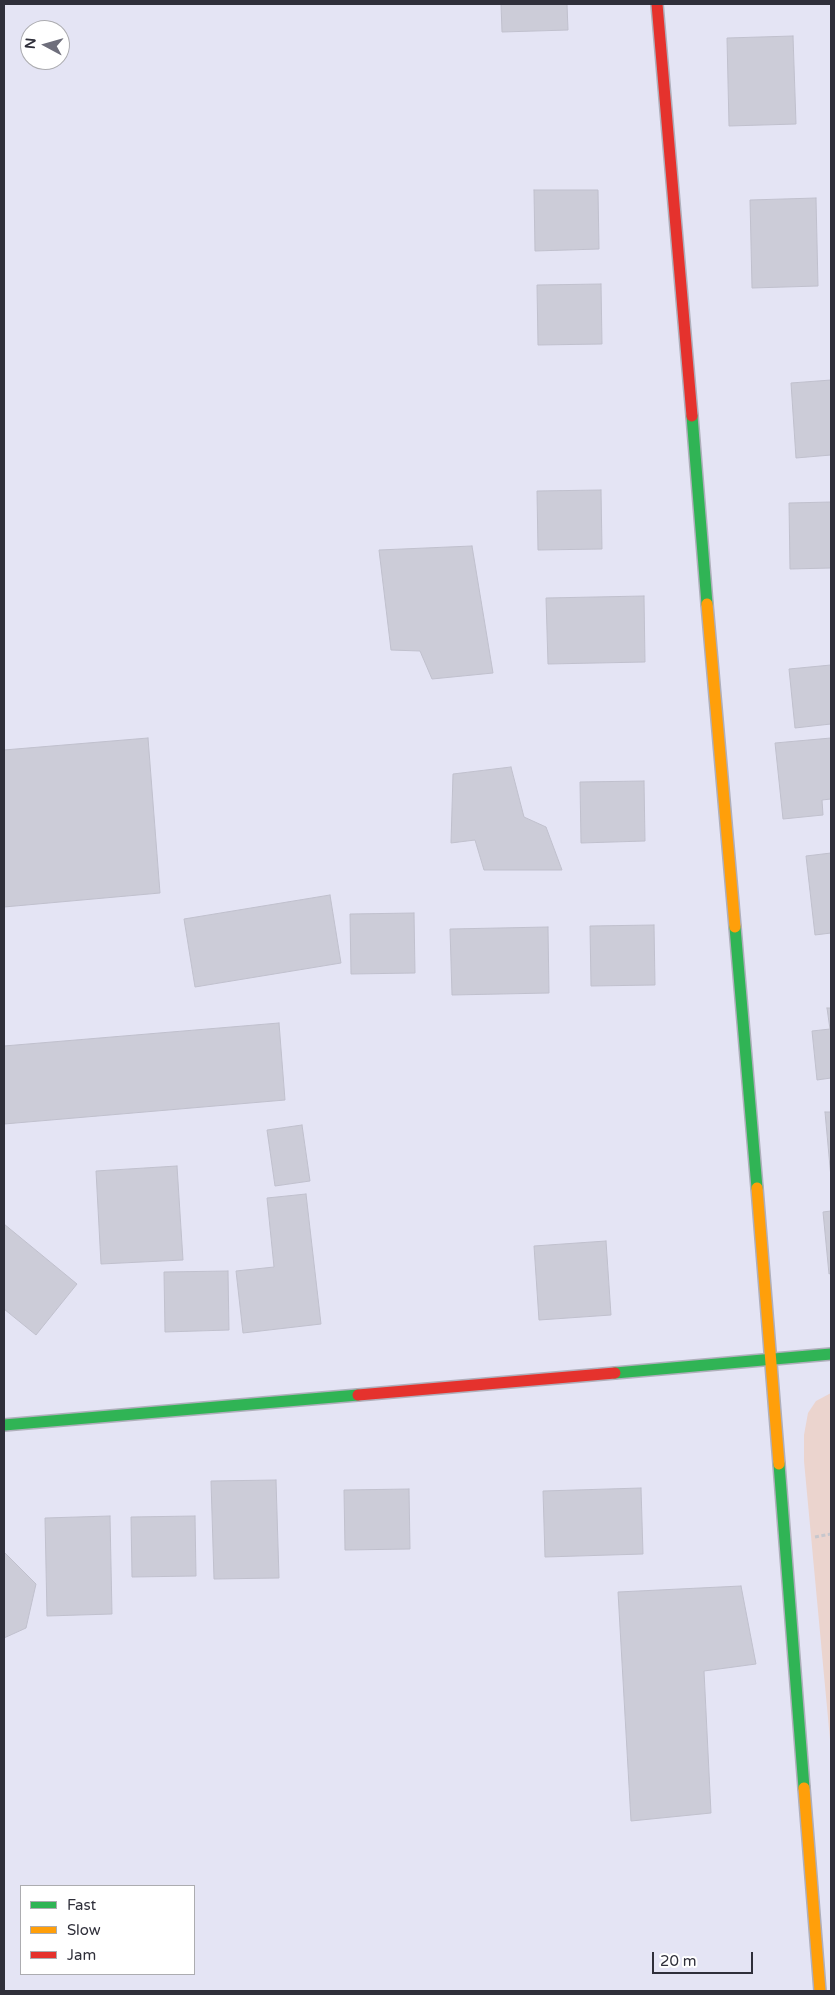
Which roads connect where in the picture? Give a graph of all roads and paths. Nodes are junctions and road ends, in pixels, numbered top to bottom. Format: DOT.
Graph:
graph roads {
  1 [pos="656,4"];
  2 [pos="831,1354"];
  3 [pos="771,1359"];
  4 [pos="4,1425"];
  5 [pos="820,1991"];
  1 -- 3 [label="street"];
  2 -- 3 [label="street"];
  3 -- 4 [label="street"];
  3 -- 5 [label="street"];
}
